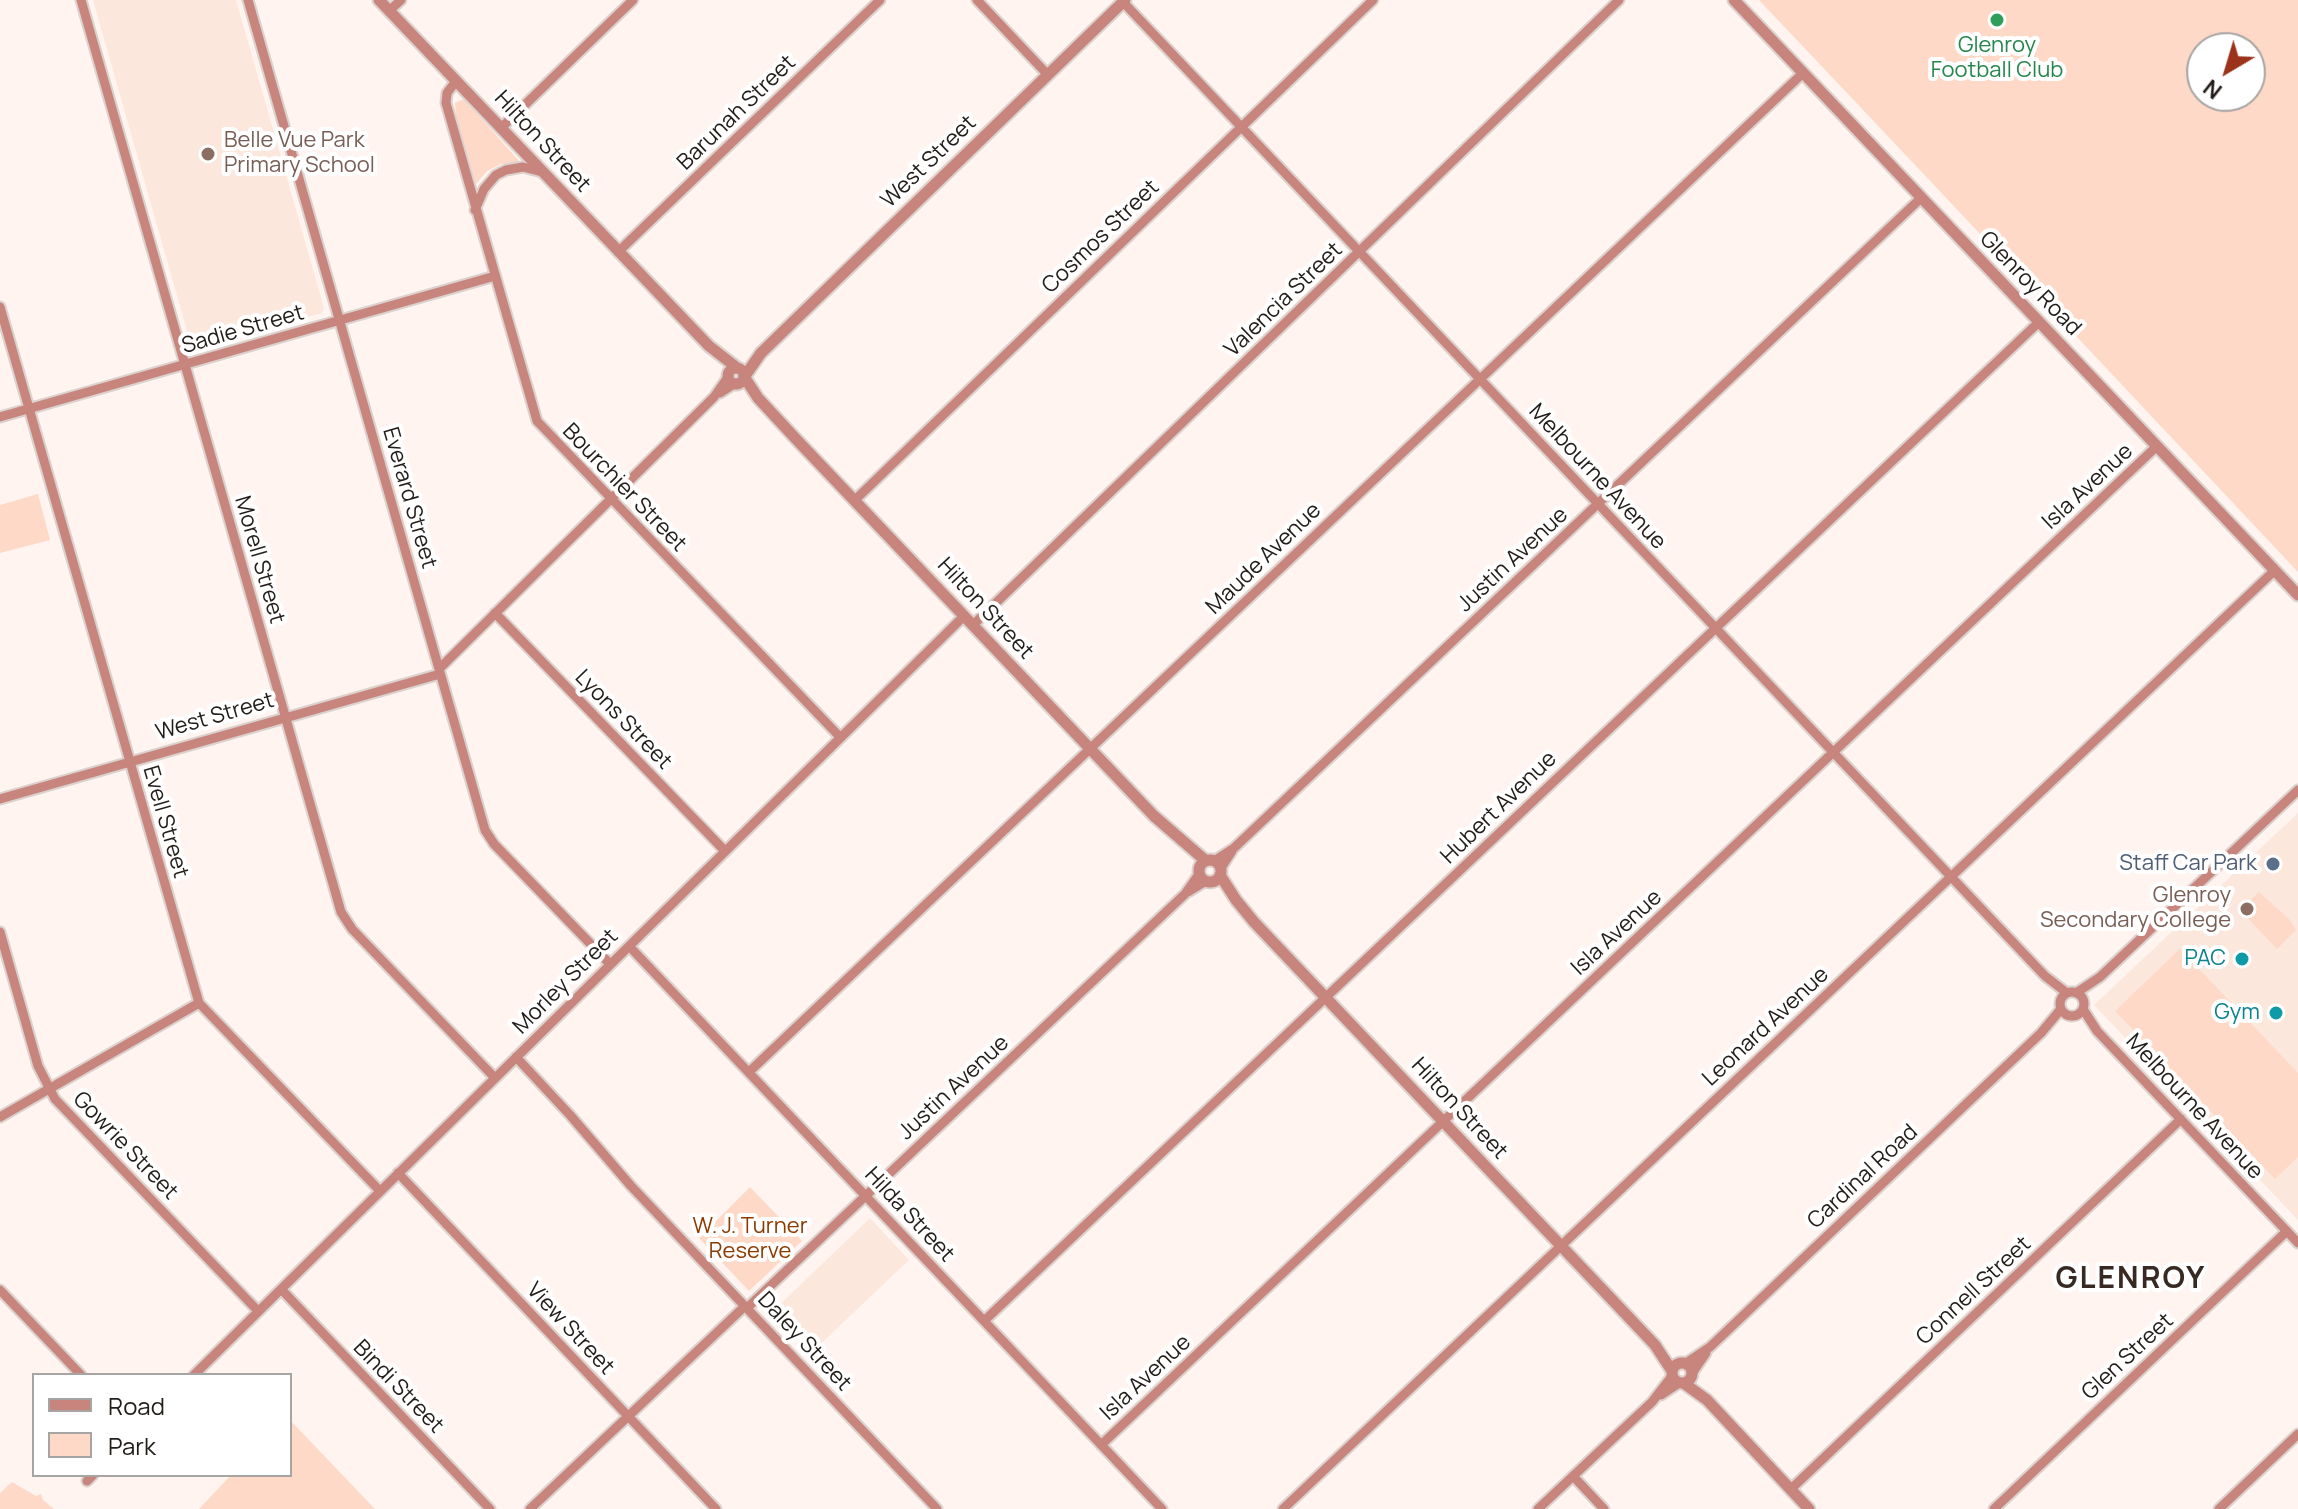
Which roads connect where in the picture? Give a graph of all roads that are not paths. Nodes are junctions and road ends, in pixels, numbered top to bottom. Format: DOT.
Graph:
graph roads {
  1 [pos="81,0"];
  2 [pos="248,0"];
  3 [pos="379,0"];
  4 [pos="401,0"];
  5 [pos="633,0"];
  6 [pos="880,0"];
  7 [pos="977,0"];
  8 [pos="1373,0"];
  9 [pos="1619,0"];
  10 [pos="1734,0"];
  11 [pos="1124,1"];
  12 [pos="389,11"];
  13 [pos="1803,73"];
  14 [pos="1048,75"];
  15 [pos="456,81"];
  16 [pos="1241,127"];
  17 [pos="501,128"];
  18 [pos="542,172"];
  19 [pos="1921,198"];
  20 [pos="475,210"];
  21 [pos="618,252"];
  22 [pos="1359,252"];
  23 [pos="495,276"];
  24 [pos="0,307"];
  25 [pos="340,320"];
  26 [pos="2039,322"];
  27 [pos="185,365"];
  28 [pos="737,376"];
  29 [pos="1480,379"];
  30 [pos="29,409"];
  31 [pos="0,417"];
  32 [pos="2157,446"];
  33 [pos="610,499"];
  34 [pos="855,500"];
  35 [pos="1598,504"];
  36 [pos="2274,571"];
  37 [pos="2298,595"];
  38 [pos="495,613"];
  39 [pos="964,616"];
  40 [pos="973,625"];
  41 [pos="1715,628"];
  42 [pos="440,671"];
  43 [pos="285,718"];
  44 [pos="840,737"];
  45 [pos="1090,749"];
  46 [pos="1834,752"];
  47 [pos="129,763"];
  48 [pos="2298,790"];
  49 [pos="0,799"];
  50 [pos="725,851"];
  51 [pos="1210,871"];
  52 [pos="1951,877"];
  53 [pos="0,932"];
  54 [pos="629,946"];
  55 [pos="610,964"];
  56 [pos="1325,997"];
  57 [pos="199,1003"];
  58 [pos="2072,1005"];
  59 [pos="516,1057"];
  60 [pos="749,1072"];
  61 [pos="495,1078"];
  62 [pos="49,1089"];
  63 [pos="0,1117"];
  64 [pos="2181,1119"];
  65 [pos="1443,1122"];
  66 [pos="398,1173"];
  67 [pos="380,1191"];
  68 [pos="866,1196"];
  69 [pos="2287,1231"];
  70 [pos="2298,1243"];
  71 [pos="1561,1247"];
  72 [pos="281,1289"];
  73 [pos="0,1290"];
  74 [pos="746,1307"];
  75 [pos="258,1311"];
  76 [pos="984,1321"];
  77 [pos="79,1373"];
  78 [pos="196,1373"];
  79 [pos="1683,1374"];
  80 [pos="628,1416"];
  81 [pos="2298,1434"];
  82 [pos="1101,1445"];
  83 [pos="1573,1476"];
  84 [pos="1791,1489"];
  85 [pos="490,1509"];
  86 [pos="530,1509"];
  87 [pos="716,1509"];
  88 [pos="937,1509"];
  89 [pos="1162,1509"];
  90 [pos="1283,1509"];
  91 [pos="1538,1509"];
  92 [pos="1604,1509"];
  93 [pos="1809,1509"];
  94 [pos="1994,1509"];
  95 [pos="2219,1509"];
  1 -- 27 [label="street, Morell Street"];
  2 -- 25 [label="street, Everard Street"];
  3 -- 12 [label="street, Hilton Street"];
  4 -- 12 [label="street"];
  5 -- 17 [label="street"];
  6 -- 21 [label="street, Barunah Street"];
  7 -- 14 [label="street"];
  8 -- 16 [label="street, Cosmos Street"];
  9 -- 22 [label="street, Valencia Street"];
  10 -- 13 [label="street, Glenroy Road"];
  11 -- 14 [label="street, West Street"];
  11 -- 16 [label="street, Melbourne Avenue"];
  12 -- 15 [label="street, Hilton Street"];
  13 -- 19 [label="street, Glenroy Road"];
  13 -- 29 [label="street, Maude Avenue"];
  14 -- 28 [label="street, West Street"];
  15 -- 17 [label="street, Hilton Street"];
  15 -- 20 [label="street, Bourchier Street"];
  16 -- 22 [label="street, Melbourne Avenue"];
  16 -- 34 [label="street, Cosmos Street"];
  17 -- 18 [label="street, Hilton Street"];
  18 -- 20 [label="street"];
  18 -- 21 [label="street, Hilton Street"];
  19 -- 26 [label="street, Glenroy Road"];
  19 -- 35 [label="street, Justin Avenue"];
  20 -- 23 [label="street, Bourchier Street"];
  21 -- 28 [label="street, Hilton Street"];
  22 -- 29 [label="street, Melbourne Avenue"];
  22 -- 40 [label="street, Valencia Street"];
  23 -- 25 [label="street, Sadie Street"];
  23 -- 33 [label="street, Bourchier Street"];
  24 -- 30 [label="street, Evell Street"];
  25 -- 27 [label="street, Sadie Street"];
  25 -- 42 [label="street, Everard Street"];
  26 -- 32 [label="street, Glenroy Road"];
  26 -- 41 [label="street, Hubert Avenue"];
  27 -- 30 [label="street, Sadie Street"];
  27 -- 43 [label="street, Morell Street"];
  28 -- 33 [label="street, West Street"];
  28 -- 34 [label="street, Hilton Street"];
  29 -- 35 [label="street, Melbourne Avenue"];
  29 -- 45 [label="street, Maude Avenue"];
  30 -- 31 [label="street, Sadie Street"];
  30 -- 47 [label="street, Evell Street"];
  32 -- 36 [label="street, Glenroy Road"];
  32 -- 46 [label="street, Isla Avenue"];
  33 -- 38 [label="street, West Street"];
  33 -- 44 [label="street, Bourchier Street"];
  34 -- 39 [label="street, Hilton Street"];
  35 -- 41 [label="street, Melbourne Avenue"];
  35 -- 51 [label="street, Justin Avenue"];
  36 -- 37 [label="street, Glenroy Road"];
  36 -- 52 [label="street, Leonard Avenue"];
  38 -- 42 [label="street, West Street"];
  38 -- 50 [label="street, Lyons Street"];
  39 -- 40 [label="street, Hilton Street"];
  39 -- 44 [label="street, Morley Street"];
  40 -- 45 [label="street, Hilton Street"];
  41 -- 46 [label="street, Melbourne Avenue"];
  41 -- 56 [label="street, Hubert Avenue"];
  42 -- 43 [label="street, West Street"];
  42 -- 55 [label="street, Everard Street"];
  43 -- 47 [label="street, West Street"];
  43 -- 61 [label="street, Morell Street"];
  44 -- 50 [label="street, Morley Street"];
  45 -- 51 [label="street, Hilton Street"];
  45 -- 60 [label="street, Maude Avenue"];
  46 -- 52 [label="street, Melbourne Avenue"];
  46 -- 65 [label="street, Isla Avenue"];
  47 -- 49 [label="street, West Street"];
  47 -- 57 [label="street, Evell Street"];
  48 -- 58 [label="street, Cardinal Road"];
  50 -- 54 [label="street, Morley Street"];
  51 -- 56 [label="street, Hilton Street"];
  51 -- 68 [label="street, Justin Avenue"];
  52 -- 58 [label="street, Melbourne Avenue"];
  52 -- 71 [label="street, Leonard Avenue"];
  53 -- 62 [label="street, Gowrie Street"];
  54 -- 55 [label="street, Morley Street"];
  54 -- 60 [label="street, Hilda Street"];
  55 -- 59 [label="street, Morley Street"];
  56 -- 65 [label="street, Hilton Street"];
  56 -- 76 [label="street, Hubert Avenue"];
  57 -- 62 [label="street"];
  57 -- 67 [label="street, Evell Street"];
  58 -- 64 [label="street, Melbourne Avenue"];
  58 -- 79 [label="street, Cardinal Road"];
  59 -- 61 [label="street, Morley Street"];
  59 -- 74 [label="street, Daley Street"];
  60 -- 68 [label="street, Hilda Street"];
  61 -- 66 [label="street, Morley Street"];
  62 -- 63 [label="street"];
  62 -- 75 [label="street, Gowrie Street"];
  64 -- 69 [label="street, Melbourne Avenue"];
  64 -- 84 [label="street, Connell Street"];
  65 -- 71 [label="street, Hilton Street"];
  65 -- 82 [label="street, Isla Avenue"];
  66 -- 67 [label="street, Morley Street"];
  66 -- 80 [label="street, View Street"];
  67 -- 72 [label="street, Morley Street"];
  68 -- 74 [label="street, Justin Avenue"];
  68 -- 76 [label="street, Hilda Street"];
  69 -- 70 [label="street, Melbourne Avenue"];
  69 -- 94 [label="street, Glen Street"];
  71 -- 79 [label="street, Hilton Street"];
  71 -- 90 [label="street, Leonard Avenue"];
  72 -- 75 [label="street, Morley Street"];
  72 -- 85 [label="street, Bindi Street"];
  73 -- 77 [label="street"];
  74 -- 80 [label="street, Justin Avenue"];
  74 -- 88 [label="street, Daley Street"];
  75 -- 78 [label="street, Morley Street"];
  76 -- 82 [label="street, Hilda Street"];
  79 -- 83 [label="street, Cardinal Road"];
  79 -- 84 [label="street, Hilton Street"];
  80 -- 86 [label="street, Justin Avenue"];
  80 -- 87 [label="street, View Street"];
  81 -- 95 [label="street"];
  82 -- 89 [label="street, Hilda Street"];
  83 -- 91 [label="street, Cardinal Road"];
  83 -- 92 [label="street"];
  84 -- 93 [label="street, Hilton Street"];
}
